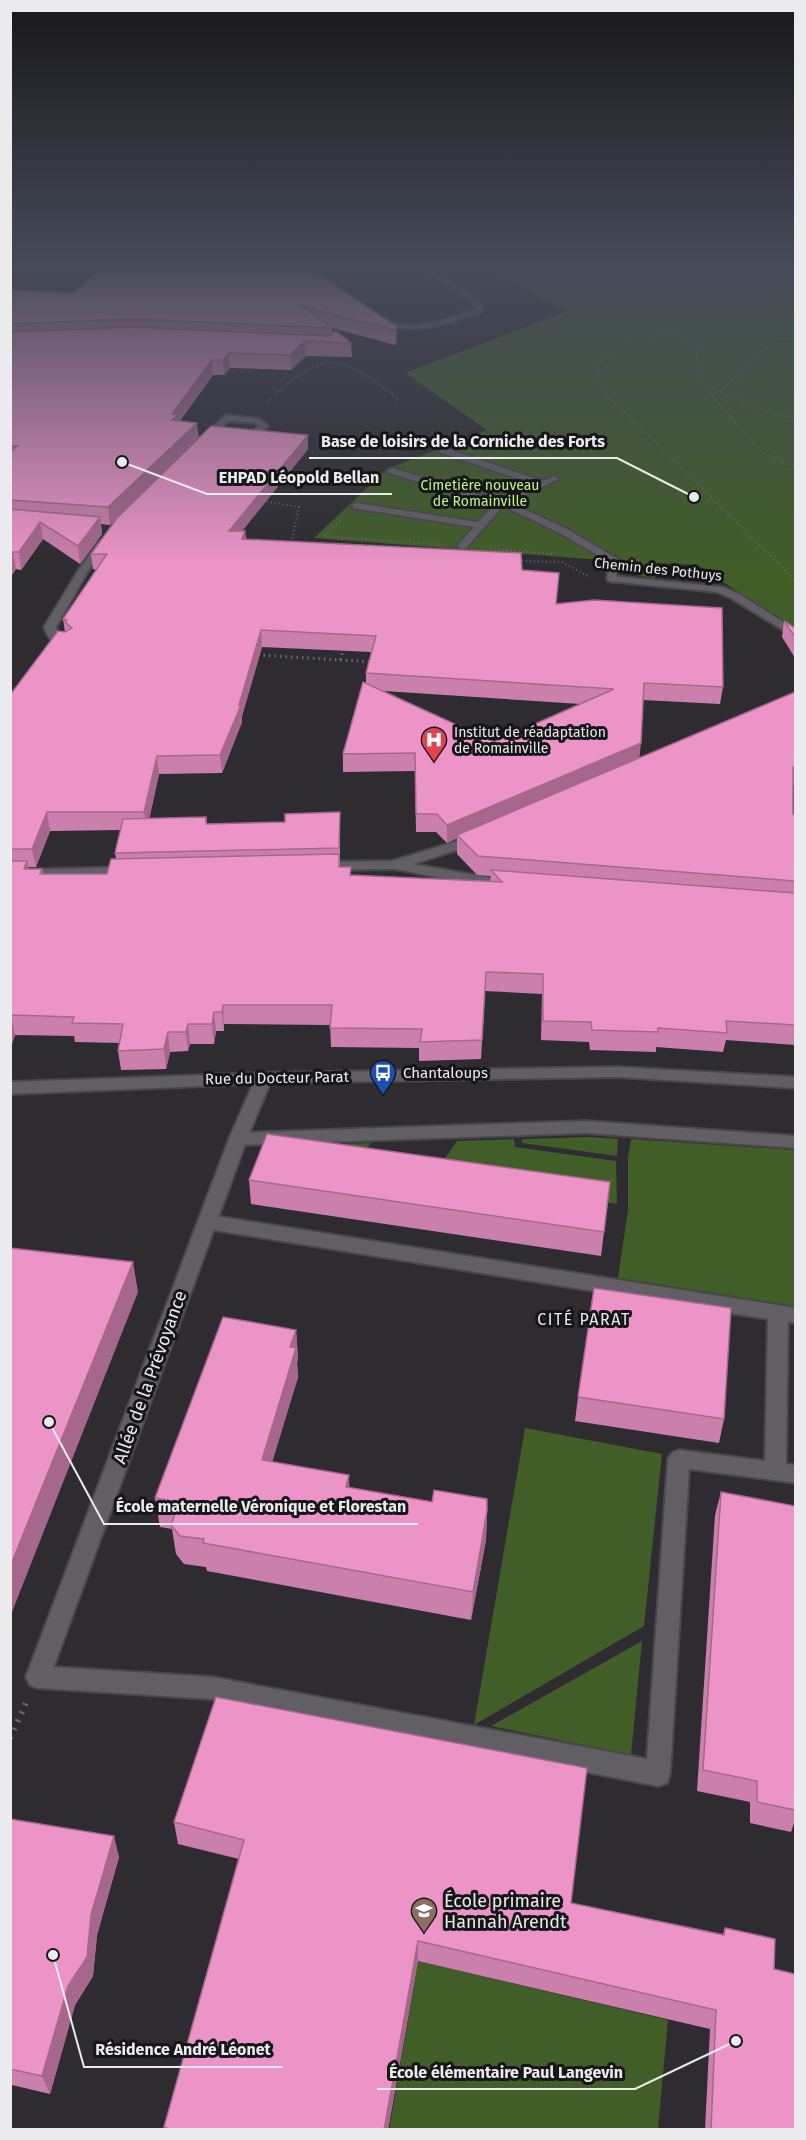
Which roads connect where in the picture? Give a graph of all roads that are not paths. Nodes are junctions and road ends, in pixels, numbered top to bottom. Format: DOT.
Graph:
graph roads {
  1 [pos="233,434"];
  2 [pos="196,448"];
  3 [pos="442,450"];
  4 [pos="392,471"];
  5 [pos="554,479"];
  6 [pos="543,484"];
  7 [pos="509,503"];
  8 [pos="494,504"];
  9 [pos="357,506"];
  10 [pos="480,525"];
  11 [pos="113,530"];
  12 [pos="462,546"];
  13 [pos="795,635"];
  14 [pos="66,644"];
  15 [pos="492,832"];
  16 [pos="393,865"];
  17 [pos="301,867"];
  18 [pos="139,871"];
  19 [pos="10,874"];
  20 [pos="508,884"];
  21 [pos="264,1078"];
  22 [pos="795,1083"];
  23 [pos="10,1088"];
  24 [pos="238,1139"];
  25 [pos="795,1142"];
  26 [pos="208,1222"];
  27 [pos="787,1315"];
  28 [pos="785,1472"];
  1 -- 2 [label="street"];
  3 -- 6 [label="street"];
  4 -- 8 [label="street"];
  5 -- 6 [label="street"];
  6 -- 7 [label="street"];
  7 -- 8 [label="street"];
  7 -- 13 [label="street, Chemin des Pothuys"];
  8 -- 10 [label="street"];
  9 -- 10 [label="street"];
  10 -- 12 [label="street"];
  11 -- 14 [label="street"];
  15 -- 16 [label="street"];
  16 -- 17 [label="street"];
  16 -- 20 [label="street"];
  18 -- 19 [label="street"];
  21 -- 22 [label="street, Rue du Docteur Parat"];
  21 -- 23 [label="street, Rue du Docteur Parat"];
  21 -- 24 [label="street, Allée de la Prévoyance"];
  24 -- 25 [label="street"];
  24 -- 26 [label="street, Allée de la Prévoyance"];
  26 -- 27 [label="street"];
  26 -- 28 [label="street, Allée de la Prévoyance"];
  27 -- 28 [label="street"];
}
